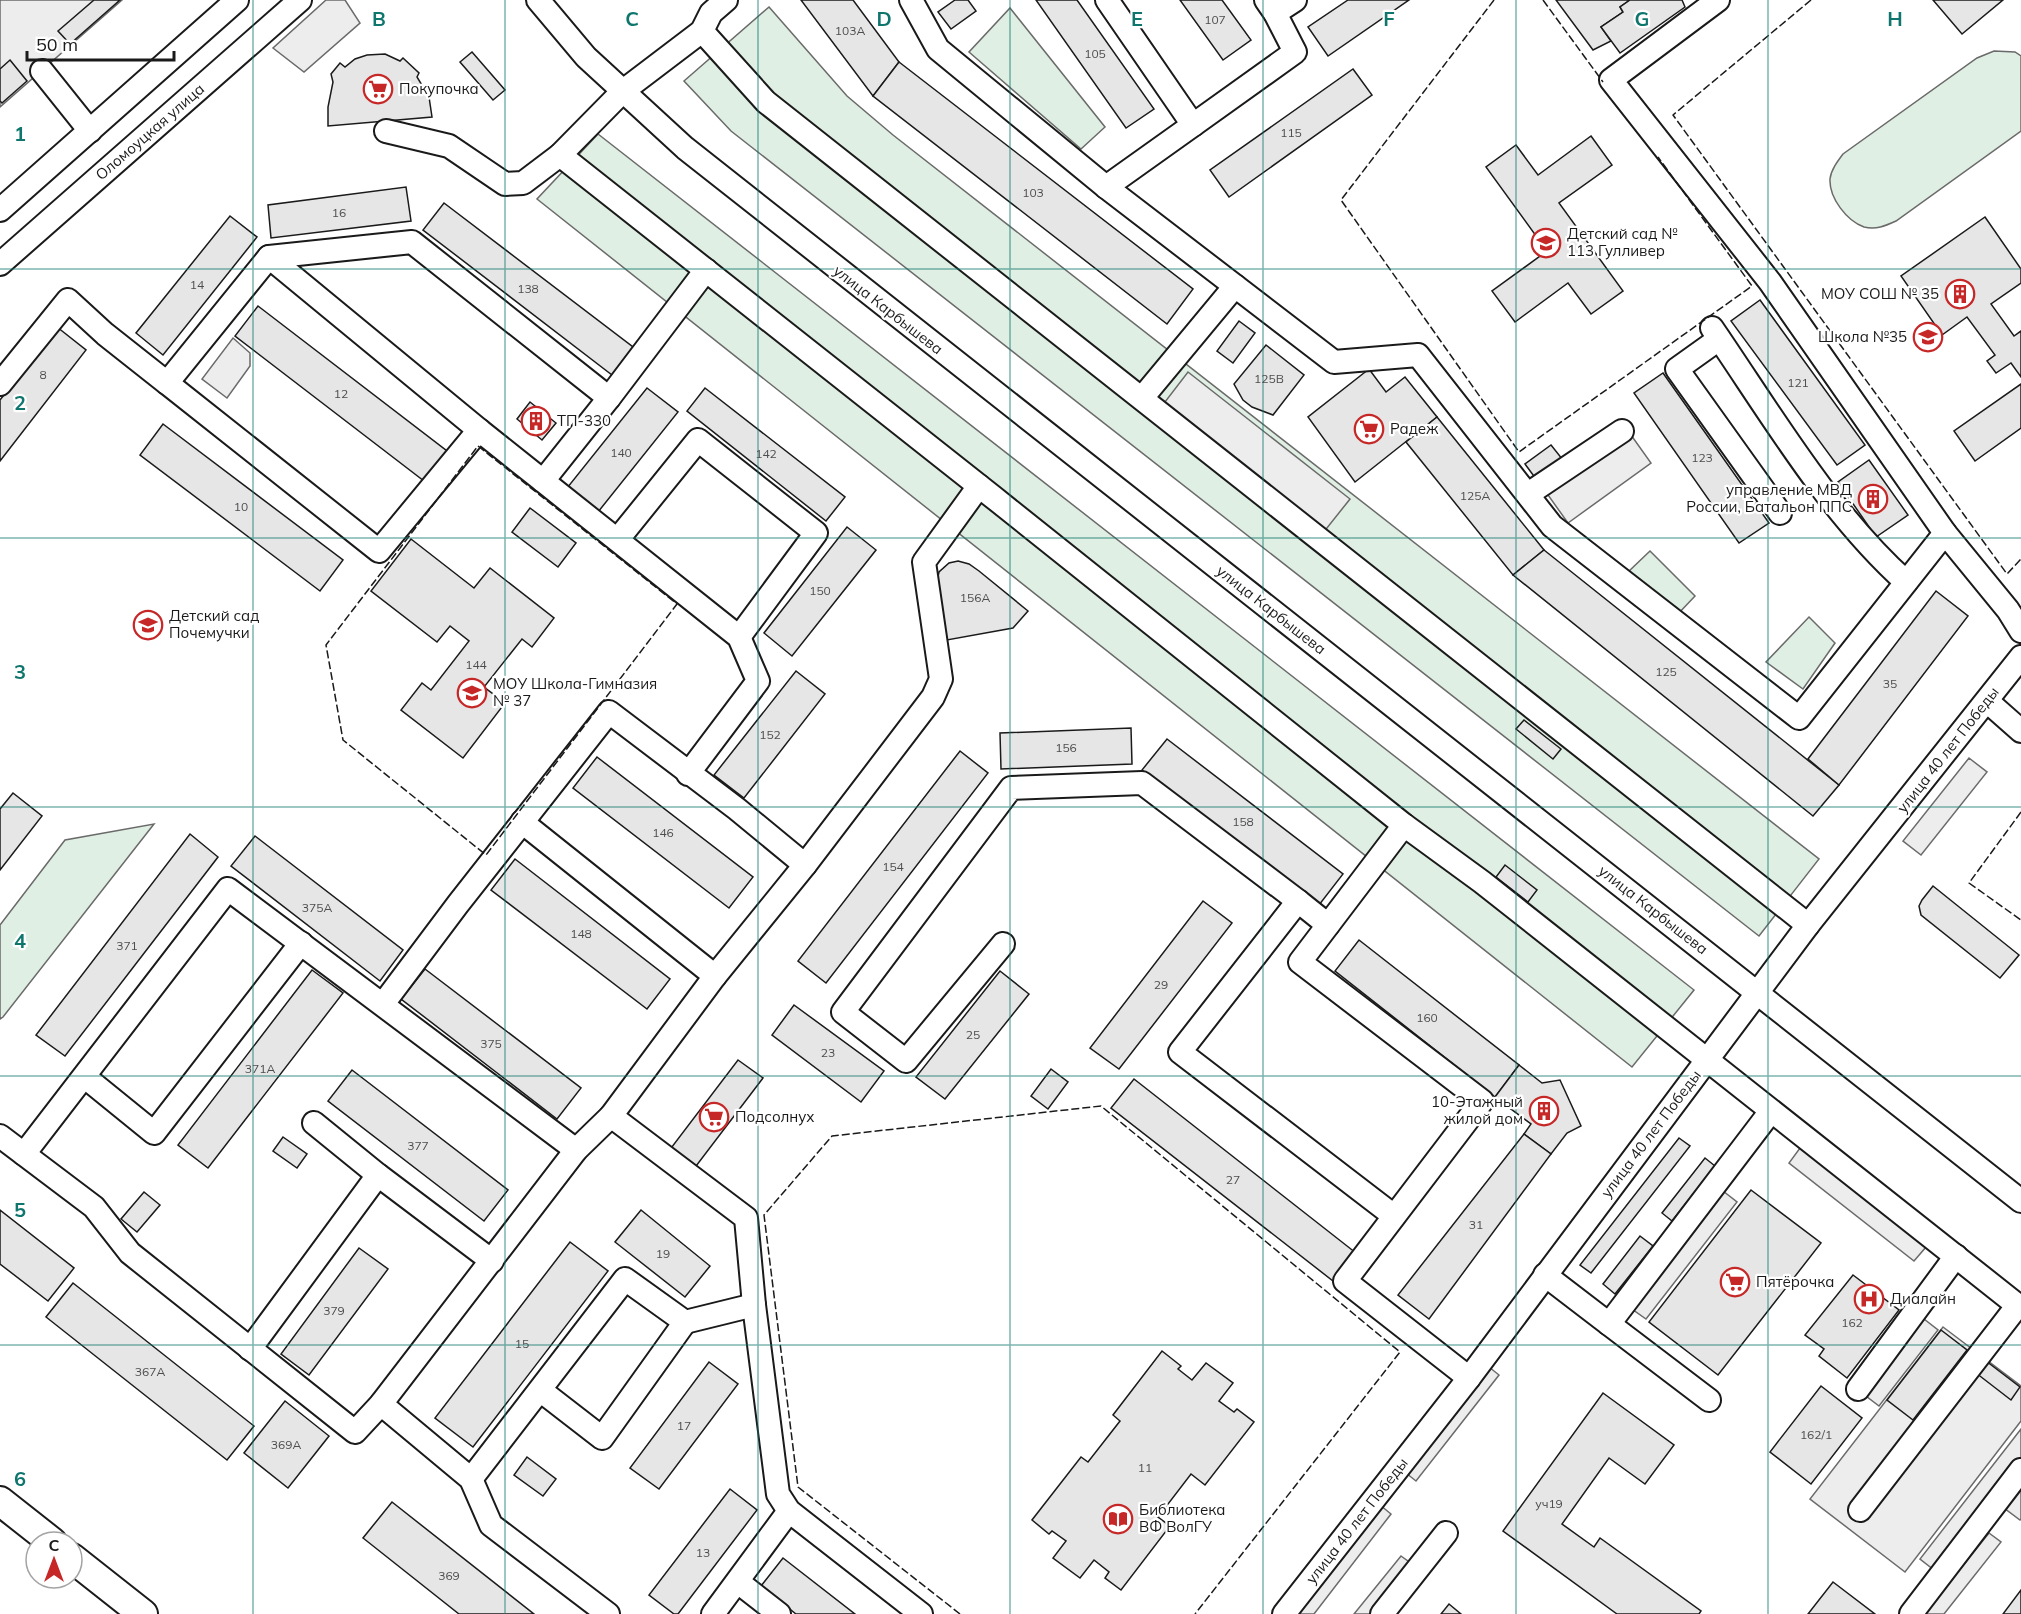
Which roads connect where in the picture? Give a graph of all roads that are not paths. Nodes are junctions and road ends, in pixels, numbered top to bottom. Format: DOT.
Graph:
graph roads {
  1 [pos="237,0"];
  2 [pos="300,0"];
  3 [pos="538,0"];
  4 [pos="726,0"];
  5 [pos="911,0"];
  6 [pos="1107,0"];
  7 [pos="1295,0"];
  8 [pos="1719,0"];
  9 [pos="1271,7"];
  10 [pos="702,31"];
  11 [pos="42,72"];
  12 [pos="623,91"];
  13 [pos="1193,125"];
  14 [pos="90,131"];
  15 [pos="386,131"];
  16 [pos="560,155"];
  17 [pos="1106,187"];
  18 [pos="0,210"];
  19 [pos="270,257"];
  20 [pos="0,264"];
  21 [pos="706,270"];
  22 [pos="1235,286"];
  23 [pos="167,383"];
  24 [pos="0,384"];
  25 [pos="609,398"];
  26 [pos="1142,398"];
  27 [pos="478,430"];
  28 [pos="1622,431"];
  29 [pos="543,481"];
  30 [pos="979,486"];
  31 [pos="1528,494"];
  32 [pos="1780,513"];
  33 [pos="1945,533"];
  34 [pos="618,539"];
  35 [pos="1906,582"];
  36 [pos="2021,631"];
  37 [pos="739,637"];
  38 [pos="2021,657"];
  39 [pos="1987,701"];
  40 [pos="2021,731"];
  41 [pos="688,774"];
  42 [pos="522,822"];
  43 [pos="1404,825"];
  44 [pos="805,865"];
  45 [pos="1298,901"];
  46 [pos="1328,924"];
  47 [pos="1808,926"];
  48 [pos="301,943"];
  49 [pos="1004,944"];
  50 [pos="715,976"];
  51 [pos="1758,993"];
  52 [pos="383,1004"];
  53 [pos="1706,1061"];
  54 [pos="85,1077"];
  55 [pos="1770,1111"];
  56 [pos="611,1116"];
  57 [pos="314,1123"];
  58 [pos="0,1136"];
  59 [pos="576,1150"];
  60 [pos="24,1154"];
  61 [pos="378,1175"];
  62 [pos="2021,1201"];
  63 [pos="1395,1216"];
  64 [pos="1956,1256"];
  65 [pos="492,1261"];
  66 [pos="1545,1275"];
  67 [pos="754,1305"];
  68 [pos="2019,1307"];
  69 [pos="686,1322"];
  70 [pos="1609,1324"];
  71 [pos="250,1349"];
  72 [pos="1469,1378"];
  73 [pos="1858,1389"];
  74 [pos="540,1390"];
  75 [pos="1709,1400"];
  76 [pos="381,1404"];
  77 [pos="2021,1470"];
  78 [pos="471,1479"];
  79 [pos="0,1501"];
  80 [pos="1860,1510"];
  81 [pos="789,1511"];
  82 [pos="37,1530"];
  83 [pos="1446,1533"];
  84 [pos="84,1567"];
  85 [pos="738,1581"];
  86 [pos="143,1614"];
  87 [pos="608,1614"];
  88 [pos="713,1614"];
  89 [pos="779,1614"];
  90 [pos="921,1614"];
  91 [pos="1284,1614"];
  92 [pos="1382,1614"];
  93 [pos="1911,1614"];
  1 -- 14 [label="street"];
  2 -- 20 [label="street, Оломоуцкая улица"];
  3 -- 12 [label="street, улица Карбышева"];
  4 -- 10 [label="street"];
  5 -- 17 [label="street"];
  6 -- 13 [label="street"];
  7 -- 9 [label="street"];
  8 -- 33 [label="street"];
  9 -- 13 [label="street"];
  10 -- 12 [label="street"];
  10 -- 26 [label="street"];
  11 -- 14 [label="street"];
  12 -- 16 [label="street"];
  12 -- 51 [label="street, улица Карбышева"];
  13 -- 17 [label="street"];
  14 -- 18 [label="street"];
  15 -- 16 [label="street"];
  16 -- 21 [label="street"];
  17 -- 22 [label="street"];
  19 -- 23 [label="street"];
  19 -- 25 [label="street"];
  19 -- 27 [label="street"];
  21 -- 25 [label="street"];
  21 -- 30 [label="street"];
  22 -- 26 [label="street"];
  22 -- 31 [label="street"];
  23 -- 24 [label="street"];
  23 -- 27 [label="street"];
  25 -- 29 [label="street"];
  26 -- 47 [label="street"];
  27 -- 29 [label="street"];
  28 -- 31 [label="street"];
  29 -- 34 [label="street"];
  30 -- 43 [label="street"];
  30 -- 44 [label="street"];
  31 -- 35 [label="street"];
  32 -- 35 [label="street"];
  33 -- 35 [label="street"];
  33 -- 36 [label="street"];
  34 -- 37 [label="street"];
  34 -- 37 [label="street"];
  37 -- 41 [label="street"];
  38 -- 39 [label="street, улица 40 лет Победы"];
  39 -- 40 [label="street"];
  39 -- 47 [label="street, улица 40 лет Победы"];
  41 -- 42 [label="street"];
  41 -- 44 [label="street"];
  42 -- 50 [label="street"];
  42 -- 52 [label="street"];
  43 -- 46 [label="street"];
  43 -- 53 [label="street"];
  44 -- 50 [label="street"];
  45 -- 46 [label="street"];
  45 -- 49 [label="street"];
  45 -- 63 [label="street"];
  46 -- 63 [label="street"];
  47 -- 51 [label="street, улица 40 лет Победы"];
  48 -- 52 [label="street"];
  48 -- 54 [label="street"];
  48 -- 54 [label="street"];
  50 -- 56 [label="street"];
  51 -- 53 [label="street, улица 40 лет Победы"];
  51 -- 62 [label="street, улица Карбышева"];
  52 -- 59 [label="street"];
  53 -- 55 [label="street"];
  53 -- 66 [label="street, улица 40 лет Победы"];
  54 -- 60 [label="street"];
  55 -- 64 [label="street"];
  55 -- 70 [label="street"];
  56 -- 59 [label="street"];
  56 -- 67 [label="street"];
  57 -- 61 [label="street"];
  58 -- 60 [label="street"];
  59 -- 65 [label="street"];
  60 -- 71 [label="street"];
  61 -- 65 [label="street"];
  61 -- 71 [label="street"];
  63 -- 72 [label="street"];
  64 -- 68 [label="street"];
  64 -- 73 [label="street"];
  65 -- 76 [label="street"];
  66 -- 70 [label="street"];
  66 -- 72 [label="street, улица 40 лет Победы"];
  67 -- 69 [label="street"];
  67 -- 81 [label="street"];
  68 -- 80 [label="street"];
  69 -- 74 [label="street"];
  69 -- 74 [label="street"];
  70 -- 75 [label="street"];
  71 -- 76 [label="street"];
  72 -- 91 [label="street, улица 40 лет Победы"];
  74 -- 78 [label="street"];
  76 -- 78 [label="street"];
  77 -- 93 [label="street"];
  78 -- 87 [label="street"];
  79 -- 82 [label="main road"];
  81 -- 85 [label="street"];
  81 -- 90 [label="street"];
  83 -- 92 [label="street"];
  84 -- 86 [label="main road"];
  85 -- 88 [label="street"];
  85 -- 89 [label="street"];
}
